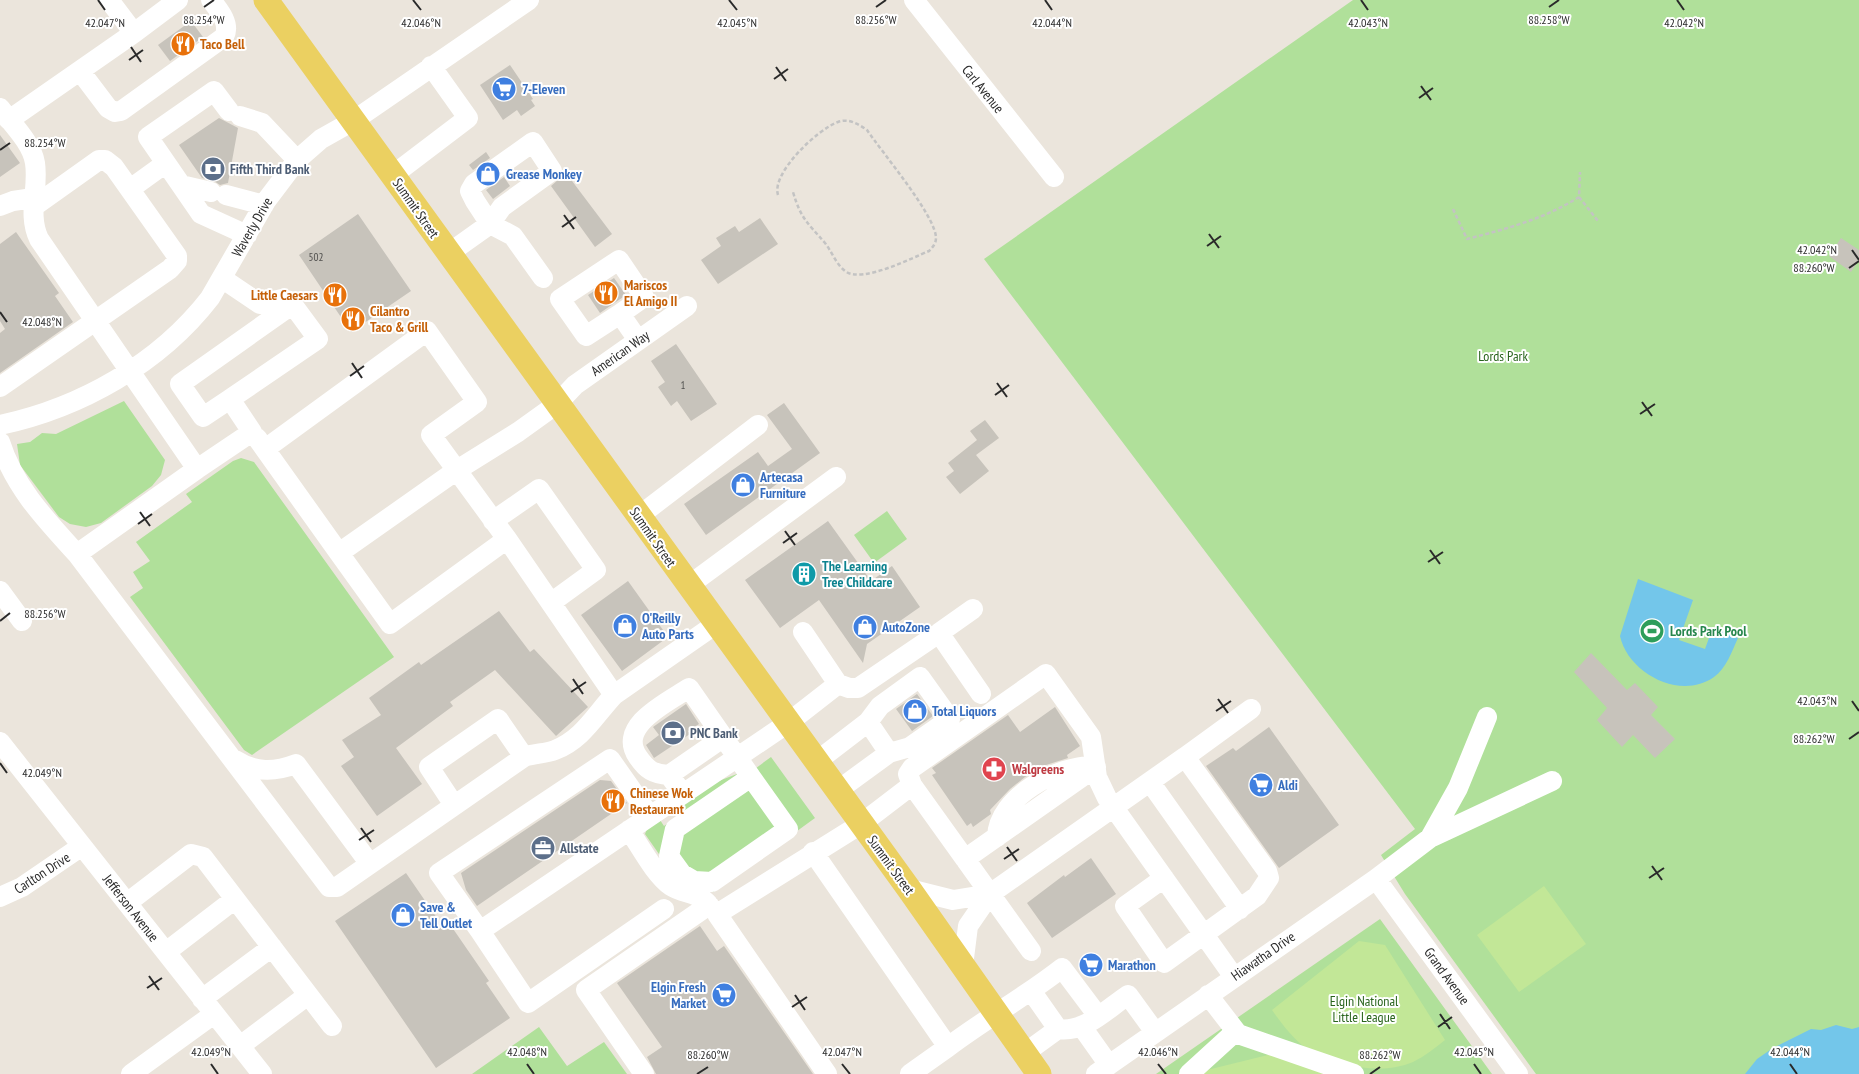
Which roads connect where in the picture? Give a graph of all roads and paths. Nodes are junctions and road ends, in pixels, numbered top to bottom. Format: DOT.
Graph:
graph roads {
  1 [pos="109,0"];
  2 [pos="178,0"];
  3 [pos="211,0"];
  4 [pos="266,0"];
  5 [pos="528,0"];
  6 [pos="914,0"];
  7 [pos="134,33"];
  8 [pos="430,66"];
  9 [pos="80,71"];
  10 [pos="4,114"];
  11 [pos="353,121"];
  12 [pos="297,160"];
  13 [pos="166,164"];
  14 [pos="1580,172"];
  15 [pos="393,175"];
  16 [pos="1054,177"];
  17 [pos="181,185"];
  18 [pos="130,189"];
  19 [pos="793,192"];
  20 [pos="778,195"];
  21 [pos="1579,197"];
  22 [pos="33,203"];
  23 [pos="264,205"];
  24 [pos="0,206"];
  25 [pos="1453,209"];
  26 [pos="1598,220"];
  27 [pos="490,224"];
  28 [pos="247,235"];
  29 [pos="448,254"];
  30 [pos="223,278"];
  31 [pos="543,278"];
  32 [pos="293,304"];
  33 [pos="688,306"];
  34 [pos="620,314"];
  35 [pos="96,321"];
  36 [pos="638,340"];
  37 [pos="129,372"];
  38 [pos="0,387"];
  39 [pos="230,399"];
  40 [pos="557,404"];
  41 [pos="0,425"];
  42 [pos="758,425"];
  43 [pos="252,432"];
  44 [pos="0,442"];
  45 [pos="265,449"];
  46 [pos="197,469"];
  47 [pos="457,470"];
  48 [pos="836,477"];
  49 [pos="638,516"];
  50 [pos="493,521"];
  51 [pos="506,539"];
  52 [pos="339,553"];
  53 [pos="77,554"];
  54 [pos="688,586"];
  55 [pos="0,591"];
  56 [pos="552,602"];
  57 [pos="973,609"];
  58 [pos="22,620"];
  59 [pos="716,624"];
  60 [pos="803,632"];
  61 [pos="939,633"];
  62 [pos="838,684"];
  63 [pos="981,694"];
  64 [pos="614,695"];
  65 [pos="1251,709"];
  66 [pos="1487,717"];
  67 [pos="868,722"];
  68 [pos="788,723"];
  69 [pos="724,737"];
  70 [pos="0,742"];
  71 [pos="889,753"];
  72 [pos="738,756"];
  73 [pos="524,757"];
  74 [pos="1185,757"];
  75 [pos="233,759"];
  76 [pos="816,762"];
  77 [pos="1096,766"];
  78 [pos="669,775"];
  79 [pos="752,777"];
  80 [pos="1552,780"];
  81 [pos="1150,782"];
  82 [pos="912,785"];
  83 [pos="837,791"];
  84 [pos="683,794"];
  85 [pos="454,805"];
  86 [pos="1114,807"];
  87 [pos="655,813"];
  88 [pos="861,824"];
  89 [pos="629,830"];
  90 [pos="673,837"];
  91 [pos="1430,838"];
  92 [pos="82,846"];
  93 [pos="813,852"];
  94 [pos="965,859"];
  95 [pos="370,864"];
  96 [pos="1164,878"];
  97 [pos="1376,879"];
  98 [pos="909,889"];
  99 [pos="990,894"];
  100 [pos="0,897"];
  101 [pos="235,899"];
  102 [pos="127,902"];
  103 [pos="664,909"];
  104 [pos="713,909"];
  105 [pos="1240,909"];
  106 [pos="480,931"];
  107 [pos="1205,936"];
  108 [pos="272,947"];
  109 [pos="1031,951"];
  110 [pos="166,952"];
  111 [pos="963,966"];
  112 [pos="1234,977"];
  113 [pos="1032,992"];
  114 [pos="308,994"];
  115 [pos="1208,995"];
  116 [pos="208,1006"];
  117 [pos="996,1013"];
  118 [pos="1090,1021"];
  119 [pos="332,1026"];
  120 [pos="1058,1029"];
  121 [pos="1155,1032"];
  122 [pos="1236,1032"];
  123 [pos="240,1046"];
  124 [pos="948,1047"];
  125 [pos="1025,1053"];
  126 [pos="1103,1069"];
  127 [pos="131,1074"];
  128 [pos="262,1074"];
  129 [pos="644,1074"];
  130 [pos="827,1074"];
  131 [pos="910,1074"];
  132 [pos="1039,1074"];
  133 [pos="1189,1074"];
  134 [pos="1354,1074"];
  135 [pos="1518,1074"];
  1 -- 7 [label="street"];
  2 -- 7 [label="street"];
  3 -- 9 [label="street"];
  4 -- 11 [label="main road, Summit Street"];
  5 -- 8 [label="street, Waverly Drive"];
  6 -- 16 [label="street, Carl Avenue"];
  7 -- 9 [label="street"];
  8 -- 11 [label="street, Waverly Drive"];
  8 -- 15 [label="street"];
  9 -- 10 [label="street"];
  10 -- 22 [label="street"];
  11 -- 12 [label="street, Waverly Drive"];
  11 -- 15 [label="main road, Summit Street"];
  12 -- 13 [label="street"];
  12 -- 23 [label="street, Waverly Drive"];
  13 -- 17 [label="street"];
  13 -- 18 [label="street"];
  14 -- 21 [label="path"];
  15 -- 29 [label="main road, Summit Street"];
  17 -- 23 [label="street"];
  17 -- 28 [label="street"];
  18 -- 22 [label="street"];
  18 -- 35 [label="street"];
  19 -- 20 [label="path"];
  21 -- 25 [label="path"];
  21 -- 26 [label="path"];
  22 -- 24 [label="street"];
  22 -- 35 [label="street"];
  23 -- 28 [label="street, Waverly Drive"];
  27 -- 27 [label="street"];
  27 -- 29 [label="street"];
  27 -- 31 [label="street"];
  28 -- 30 [label="street, Waverly Drive"];
  29 -- 40 [label="main road, Summit Street"];
  30 -- 32 [label="street"];
  30 -- 37 [label="street, Waverly Drive"];
  32 -- 39 [label="street"];
  32 -- 39 [label="street"];
  33 -- 36 [label="street, American Way"];
  34 -- 36 [label="street"];
  35 -- 37 [label="street"];
  35 -- 38 [label="street"];
  36 -- 40 [label="street, American Way"];
  37 -- 41 [label="street, Waverly Drive"];
  37 -- 46 [label="street"];
  39 -- 43 [label="street"];
  40 -- 47 [label="street, American Way"];
  40 -- 49 [label="main road, Summit Street"];
  42 -- 49 [label="street"];
  43 -- 45 [label="street"];
  43 -- 46 [label="street"];
  44 -- 53 [label="street"];
  45 -- 47 [label="street"];
  45 -- 52 [label="street"];
  46 -- 53 [label="street"];
  47 -- 50 [label="street"];
  47 -- 52 [label="street, American Way"];
  48 -- 54 [label="street"];
  49 -- 54 [label="main road, Summit Street"];
  50 -- 51 [label="street"];
  50 -- 56 [label="street"];
  51 -- 52 [label="street"];
  51 -- 56 [label="street"];
  53 -- 75 [label="street"];
  54 -- 59 [label="main road, Summit Street"];
  55 -- 58 [label="street"];
  56 -- 64 [label="street"];
  57 -- 61 [label="street"];
  59 -- 64 [label="street"];
  59 -- 68 [label="main road, Summit Street"];
  60 -- 62 [label="street"];
  61 -- 62 [label="street"];
  61 -- 63 [label="street"];
  62 -- 68 [label="street"];
  64 -- 73 [label="street"];
  65 -- 74 [label="street"];
  66 -- 91 [label="street, Hiawatha Drive"];
  67 -- 71 [label="street"];
  67 -- 71 [label="street"];
  67 -- 76 [label="street"];
  68 -- 72 [label="street"];
  68 -- 76 [label="main road, Summit Street"];
  69 -- 72 [label="street"];
  69 -- 78 [label="street"];
  69 -- 78 [label="street"];
  70 -- 92 [label="street, Jefferson Avenue"];
  71 -- 83 [label="street"];
  72 -- 79 [label="street"];
  72 -- 84 [label="street"];
  73 -- 85 [label="street"];
  73 -- 85 [label="street"];
  74 -- 81 [label="street"];
  74 -- 105 [label="street"];
  75 -- 95 [label="street"];
  75 -- 95 [label="street"];
  76 -- 83 [label="main road, Summit Street"];
  77 -- 82 [label="street"];
  77 -- 86 [label="street"];
  77 -- 94 [label="street"];
  78 -- 84 [label="street"];
  79 -- 90 [label="street"];
  79 -- 90 [label="street"];
  80 -- 91 [label="street, Hiawatha Drive"];
  81 -- 86 [label="street"];
  81 -- 105 [label="street"];
  82 -- 88 [label="street"];
  82 -- 94 [label="street"];
  83 -- 88 [label="main road, Summit Street"];
  84 -- 87 [label="street"];
  85 -- 95 [label="street"];
  86 -- 96 [label="street"];
  86 -- 99 [label="street"];
  87 -- 89 [label="street"];
  87 -- 90 [label="street"];
  87 -- 106 [label="street"];
  88 -- 93 [label="street"];
  88 -- 98 [label="main road, Summit Street"];
  89 -- 104 [label="street"];
  89 -- 106 [label="street"];
  91 -- 97 [label="street, Hiawatha Drive"];
  92 -- 100 [label="street, Carlton Drive"];
  92 -- 102 [label="street, Jefferson Avenue"];
  93 -- 104 [label="street"];
  93 -- 124 [label="street"];
  94 -- 99 [label="street"];
  96 -- 107 [label="street"];
  96 -- 107 [label="street"];
  97 -- 112 [label="street, Hiawatha Drive"];
  97 -- 135 [label="street, Grand Avenue"];
  98 -- 99 [label="street"];
  98 -- 111 [label="main road, Summit Street"];
  99 -- 109 [label="street"];
  99 -- 111 [label="street"];
  101 -- 102 [label="street"];
  101 -- 108 [label="street"];
  101 -- 110 [label="street"];
  102 -- 110 [label="street, Jefferson Avenue"];
  103 -- 106 [label="street"];
  104 -- 129 [label="street"];
  104 -- 130 [label="street"];
  105 -- 107 [label="street"];
  107 -- 112 [label="street"];
  108 -- 114 [label="street"];
  108 -- 116 [label="street"];
  110 -- 116 [label="street, Jefferson Avenue"];
  111 -- 117 [label="main road, Summit Street"];
  112 -- 115 [label="street, Hiawatha Drive"];
  113 -- 117 [label="street"];
  113 -- 118 [label="street"];
  113 -- 120 [label="street"];
  114 -- 119 [label="street"];
  114 -- 123 [label="street"];
  115 -- 121 [label="street, Hiawatha Drive"];
  115 -- 122 [label="street"];
  116 -- 123 [label="street, Jefferson Avenue"];
  116 -- 127 [label="street"];
  117 -- 124 [label="street"];
  117 -- 125 [label="main road, Summit Street"];
  118 -- 120 [label="street"];
  118 -- 121 [label="street"];
  118 -- 126 [label="street"];
  120 -- 125 [label="street"];
  121 -- 126 [label="street, Hiawatha Drive"];
  122 -- 133 [label="street"];
  122 -- 134 [label="street"];
  123 -- 128 [label="street, Jefferson Avenue"];
  124 -- 131 [label="street"];
  125 -- 132 [label="main road, Summit Street"];
}
